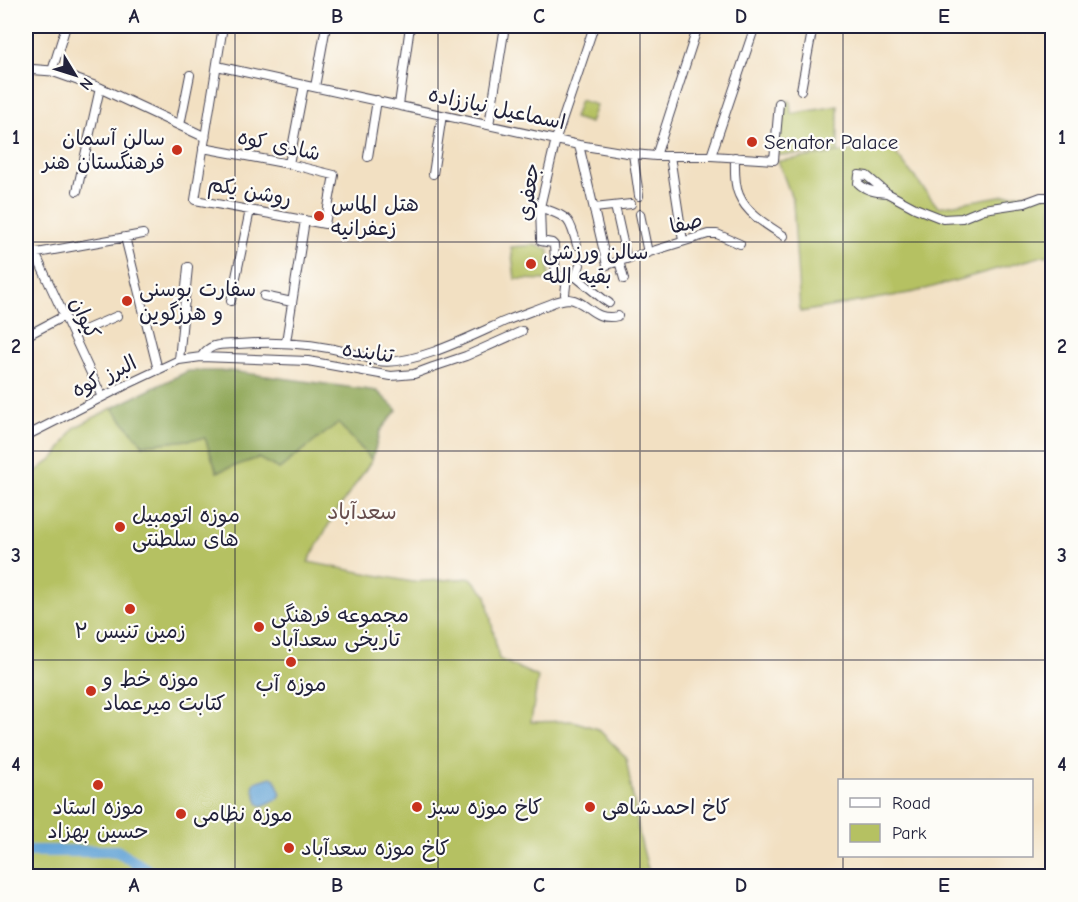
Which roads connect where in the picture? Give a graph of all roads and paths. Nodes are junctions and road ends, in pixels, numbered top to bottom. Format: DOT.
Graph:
graph roads {
  1 [pos="66,26"];
  2 [pos="223,26"];
  3 [pos="326,26"];
  4 [pos="410,26"];
  5 [pos="505,26"];
  6 [pos="594,26"];
  7 [pos="698,26"];
  8 [pos="755,26"];
  9 [pos="813,26"];
  10 [pos="216,66"];
  11 [pos="26,69"];
  12 [pos="52,72"];
  13 [pos="190,75"];
  14 [pos="304,85"];
  15 [pos="315,87"];
  16 [pos="100,88"];
  17 [pos="801,90"];
  18 [pos="377,100"];
  19 [pos="779,103"];
  20 [pos="399,105"];
  21 [pos="442,115"];
  22 [pos="180,125"];
  23 [pos="489,125"];
  24 [pos="205,137"];
  25 [pos="556,139"];
  26 [pos="579,145"];
  27 [pos="203,148"];
  28 [pos="633,154"];
  29 [pos="656,156"];
  30 [pos="670,156"];
  31 [pos="711,156"];
  32 [pos="368,157"];
  33 [pos="735,157"];
  34 [pos="288,164"];
  35 [pos="434,174"];
  36 [pos="77,191"];
  37 [pos="887,193"];
  38 [pos="639,196"];
  39 [pos="1053,197"];
  40 [pos="631,204"];
  41 [pos="540,207"];
  42 [pos="615,207"];
  43 [pos="594,208"];
  44 [pos="250,210"];
  45 [pos="640,213"];
  46 [pos="305,220"];
  47 [pos="325,224"];
  48 [pos="143,234"];
  49 [pos="784,236"];
  50 [pos="125,237"];
  51 [pos="683,242"];
  52 [pos="740,244"];
  53 [pos="577,245"];
  54 [pos="625,251"];
  55 [pos="648,252"];
  56 [pos="35,253"];
  57 [pos="26,255"];
  58 [pos="619,261"];
  59 [pos="580,266"];
  60 [pos="188,267"];
  61 [pos="571,277"];
  62 [pos="624,279"];
  63 [pos="566,294"];
  64 [pos="264,296"];
  65 [pos="231,301"];
  66 [pos="292,302"];
  67 [pos="609,303"];
  68 [pos="64,316"];
  69 [pos="117,316"];
  70 [pos="618,316"];
  71 [pos="522,331"];
  72 [pos="73,335"];
  73 [pos="26,336"];
  74 [pos="286,342"];
  75 [pos="201,357"];
  76 [pos="180,360"];
  77 [pos="158,370"];
  78 [pos="102,397"];
  79 [pos="26,436"];
  1 -- 12 [label="street"];
  2 -- 10 [label="street, روشن یکم"];
  3 -- 15 [label="street"];
  4 -- 20 [label="street"];
  5 -- 23 [label="street"];
  6 -- 25 [label="street, جعفری"];
  7 -- 29 [label="street"];
  8 -- 31 [label="street"];
  9 -- 17 [label="street"];
  10 -- 14 [label="street, اسماعیل نیاززاده"];
  10 -- 24 [label="street, روشن یکم"];
  11 -- 12 [label="street"];
  12 -- 16 [label="street"];
  13 -- 22 [label="street"];
  14 -- 15 [label="street, اسماعیل نیاززاده"];
  14 -- 34 [label="street"];
  15 -- 18 [label="street, اسماعیل نیاززاده"];
  16 -- 22 [label="street"];
  16 -- 36 [label="street"];
  18 -- 20 [label="street, اسماعیل نیاززاده"];
  18 -- 32 [label="street"];
  19 -- 33 [label="street, اسماعیل نیاززاده"];
  20 -- 21 [label="street, اسماعیل نیاززاده"];
  21 -- 23 [label="street, اسماعیل نیاززاده"];
  21 -- 35 [label="street"];
  22 -- 24 [label="street"];
  23 -- 25 [label="street, اسماعیل نیاززاده"];
  24 -- 27 [label="street, روشن یکم"];
  25 -- 26 [label="street, اسماعیل نیاززاده"];
  25 -- 41 [label="street, جعفری"];
  26 -- 28 [label="street, اسماعیل نیاززاده"];
  26 -- 43 [label="street"];
  27 -- 34 [label="street, شادی کوه"];
  27 -- 44 [label="street, روشن یکم"];
  28 -- 29 [label="street, اسماعیل نیاززاده"];
  28 -- 38 [label="street"];
  29 -- 30 [label="street, اسماعیل نیاززاده"];
  30 -- 31 [label="street, اسماعیل نیاززاده"];
  30 -- 51 [label="street"];
  31 -- 33 [label="street, اسماعیل نیاززاده"];
  33 -- 49 [label="street"];
  34 -- 47 [label="street, شادی کوه"];
  37 -- 39 [label="street"];
  40 -- 42 [label="street"];
  41 -- 53 [label="street"];
  41 -- 61 [label="street, جعفری"];
  42 -- 43 [label="street"];
  42 -- 54 [label="street"];
  43 -- 58 [label="street, صفا"];
  44 -- 46 [label="street, روشن یکم"];
  44 -- 65 [label="street"];
  45 -- 55 [label="street"];
  46 -- 47 [label="street, روشن یکم"];
  46 -- 66 [label="street"];
  48 -- 50 [label="street"];
  50 -- 56 [label="street"];
  50 -- 77 [label="street"];
  51 -- 52 [label="street, صفا"];
  51 -- 55 [label="street, صفا"];
  55 -- 58 [label="street, صفا"];
  56 -- 57 [label="street"];
  56 -- 68 [label="street, کیوان"];
  58 -- 62 [label="street"];
  59 -- 61 [label="street"];
  60 -- 76 [label="street"];
  61 -- 63 [label="street"];
  61 -- 67 [label="street"];
  64 -- 66 [label="street"];
  66 -- 74 [label="street"];
  68 -- 72 [label="street, کیوان"];
  68 -- 73 [label="street"];
  69 -- 72 [label="street"];
  70 -- 74 [label="street"];
  71 -- 75 [label="street, تنابنده"];
  72 -- 78 [label="street, کیوان"];
  74 -- 75 [label="street"];
  75 -- 76 [label="street, البرز کوه"];
  76 -- 77 [label="street, البرز کوه"];
  77 -- 78 [label="street, البرز کوه"];
  78 -- 79 [label="street, البرز کوه"];
}
